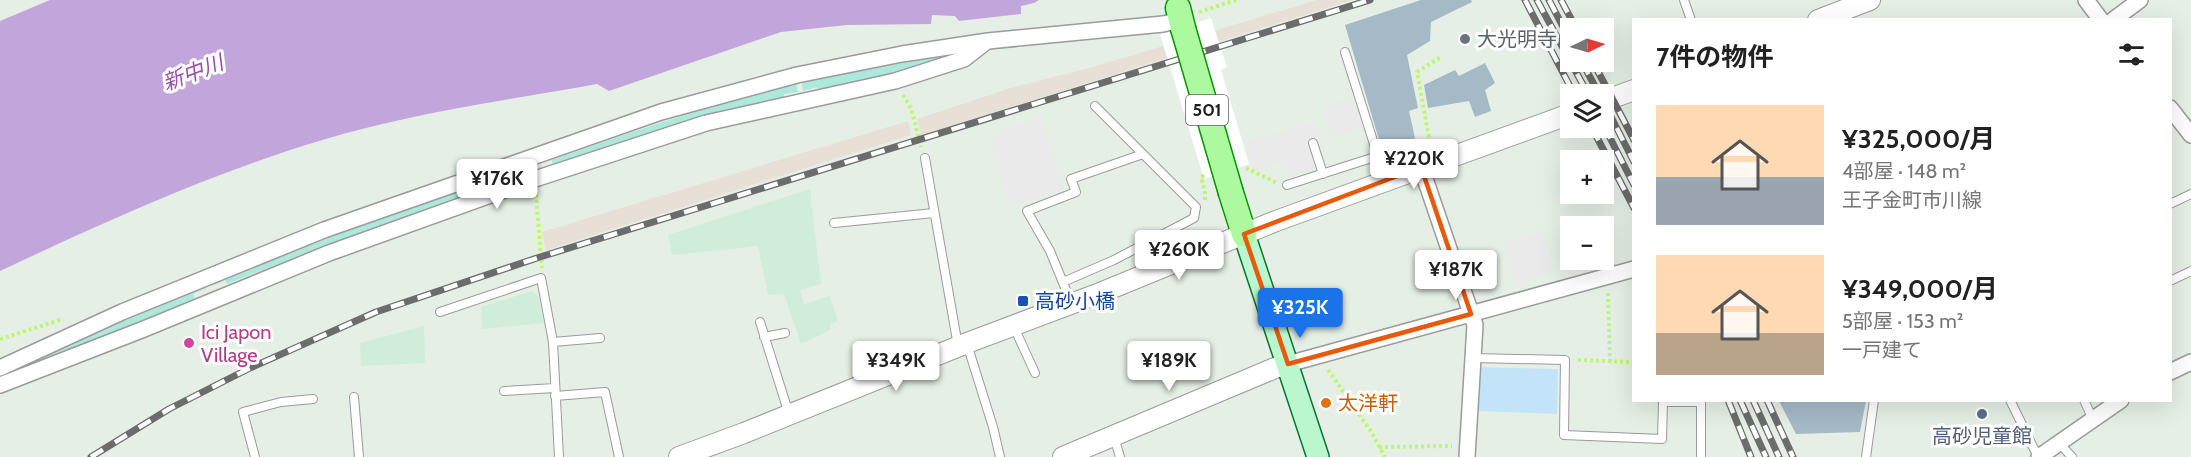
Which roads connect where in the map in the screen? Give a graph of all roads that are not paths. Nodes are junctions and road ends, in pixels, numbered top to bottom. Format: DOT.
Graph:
graph roads {
  1 [pos="1684,0"];
  2 [pos="1869,0"];
  3 [pos="2086,0"];
  4 [pos="2140,0"];
  5 [pos="1183,13"];
  6 [pos="1690,18"];
  7 [pos="1823,18"];
  8 [pos="2100,18"];
  9 [pos="2116,18"];
  10 [pos="988,41"];
  11 [pos="1345,52"];
  12 [pos="1632,91"];
  13 [pos="1614,97"];
  14 [pos="1095,106"];
  15 [pos="1560,118"];
  16 [pos="2174,118"];
  17 [pos="2191,135"];
  18 [pos="1313,143"];
  19 [pos="1143,154"];
  20 [pos="1378,156"];
  21 [pos="925,158"];
  22 [pos="1421,167"];
  23 [pos="1323,174"];
  24 [pos="1385,180"];
  25 [pos="1287,185"];
  26 [pos="2191,194"];
  27 [pos="2172,203"];
  28 [pos="934,213"];
  29 [pos="834,223"];
  30 [pos="1244,234"];
  31 [pos="1632,270"];
  32 [pos="2191,271"];
  33 [pos="2172,280"];
  34 [pos="1064,282"];
  35 [pos="1071,304"];
  36 [pos="440,312"];
  37 [pos="1471,314"];
  38 [pos="760,322"];
  39 [pos="1013,325"];
  40 [pos="785,333"];
  41 [pos="764,337"];
  42 [pos="600,338"];
  43 [pos="553,342"];
  44 [pos="963,344"];
  45 [pos="1474,358"];
  46 [pos="2191,362"];
  47 [pos="1288,364"];
  48 [pos="0,368"];
  49 [pos="2172,369"];
  50 [pos="1035,373"];
  51 [pos="0,385"];
  52 [pos="504,392"];
  53 [pos="555,392"];
  54 [pos="354,398"];
  55 [pos="313,399"];
  56 [pos="1874,402"];
  57 [pos="2011,402"];
  58 [pos="2085,402"];
  59 [pos="2118,402"];
  60 [pos="789,414"];
  61 [pos="2093,420"];
  62 [pos="1113,436"];
  63 [pos="2059,443"];
  64 [pos="1467,451"];
  65 [pos="255,457"];
  66 [pos="359,457"];
  67 [pos="559,457"];
  68 [pos="619,457"];
  69 [pos="679,457"];
  70 [pos="1000,457"];
  71 [pos="1063,457"];
  72 [pos="1120,457"];
  73 [pos="1318,457"];
  74 [pos="1701,457"];
  75 [pos="1866,457"];
  76 [pos="2038,457"];
  77 [pos="2072,457"];
  1 -- 6 [label="lane"];
  2 -- 7 [label="street"];
  3 -- 8 [label="street"];
  4 -- 9 [label="street"];
  5 -- 10 [label="street"];
  5 -- 30 [label="main road, 501, bridge"];
  10 -- 48 [label="street"];
  10 -- 51 [label="street"];
  11 -- 20 [label="lane"];
  12 -- 13 [label="street"];
  14 -- 19 [label="lane"];
  15 -- 22 [label="street"];
  16 -- 17 [label="street"];
  18 -- 23 [label="lane"];
  19 -- 34 [label="lane"];
  19 -- 34 [label="lane"];
  20 -- 23 [label="lane"];
  20 -- 24 [label="lane"];
  21 -- 28 [label="lane"];
  22 -- 24 [label="street"];
  22 -- 37 [label="street"];
  23 -- 25 [label="lane"];
  24 -- 30 [label="street"];
  26 -- 27 [label="lane"];
  28 -- 29 [label="lane"];
  28 -- 44 [label="lane"];
  30 -- 35 [label="street"];
  30 -- 47 [label="main road, 501"];
  31 -- 37 [label="street"];
  32 -- 33 [label="lane"];
  34 -- 35 [label="lane"];
  35 -- 39 [label="street"];
  36 -- 43 [label="lane"];
  37 -- 45 [label="street"];
  37 -- 47 [label="street"];
  38 -- 41 [label="lane"];
  39 -- 44 [label="street"];
  39 -- 50 [label="lane"];
  40 -- 41 [label="lane"];
  41 -- 60 [label="lane"];
  42 -- 43 [label="lane"];
  43 -- 53 [label="lane"];
  44 -- 60 [label="street"];
  44 -- 70 [label="lane"];
  45 -- 64 [label="street"];
  45 -- 74 [label="lane"];
  46 -- 49 [label="street"];
  47 -- 62 [label="street"];
  47 -- 73 [label="main road, 501"];
  52 -- 53 [label="lane"];
  53 -- 67 [label="lane"];
  53 -- 68 [label="lane"];
  54 -- 66 [label="lane"];
  55 -- 65 [label="lane"];
  56 -- 75 [label="lane"];
  57 -- 76 [label="lane"];
  58 -- 61 [label="lane"];
  59 -- 61 [label="street"];
  60 -- 69 [label="street"];
  61 -- 63 [label="street"];
  62 -- 71 [label="street"];
  62 -- 72 [label="lane"];
  63 -- 76 [label="street"];
  63 -- 77 [label="lane"];
}
